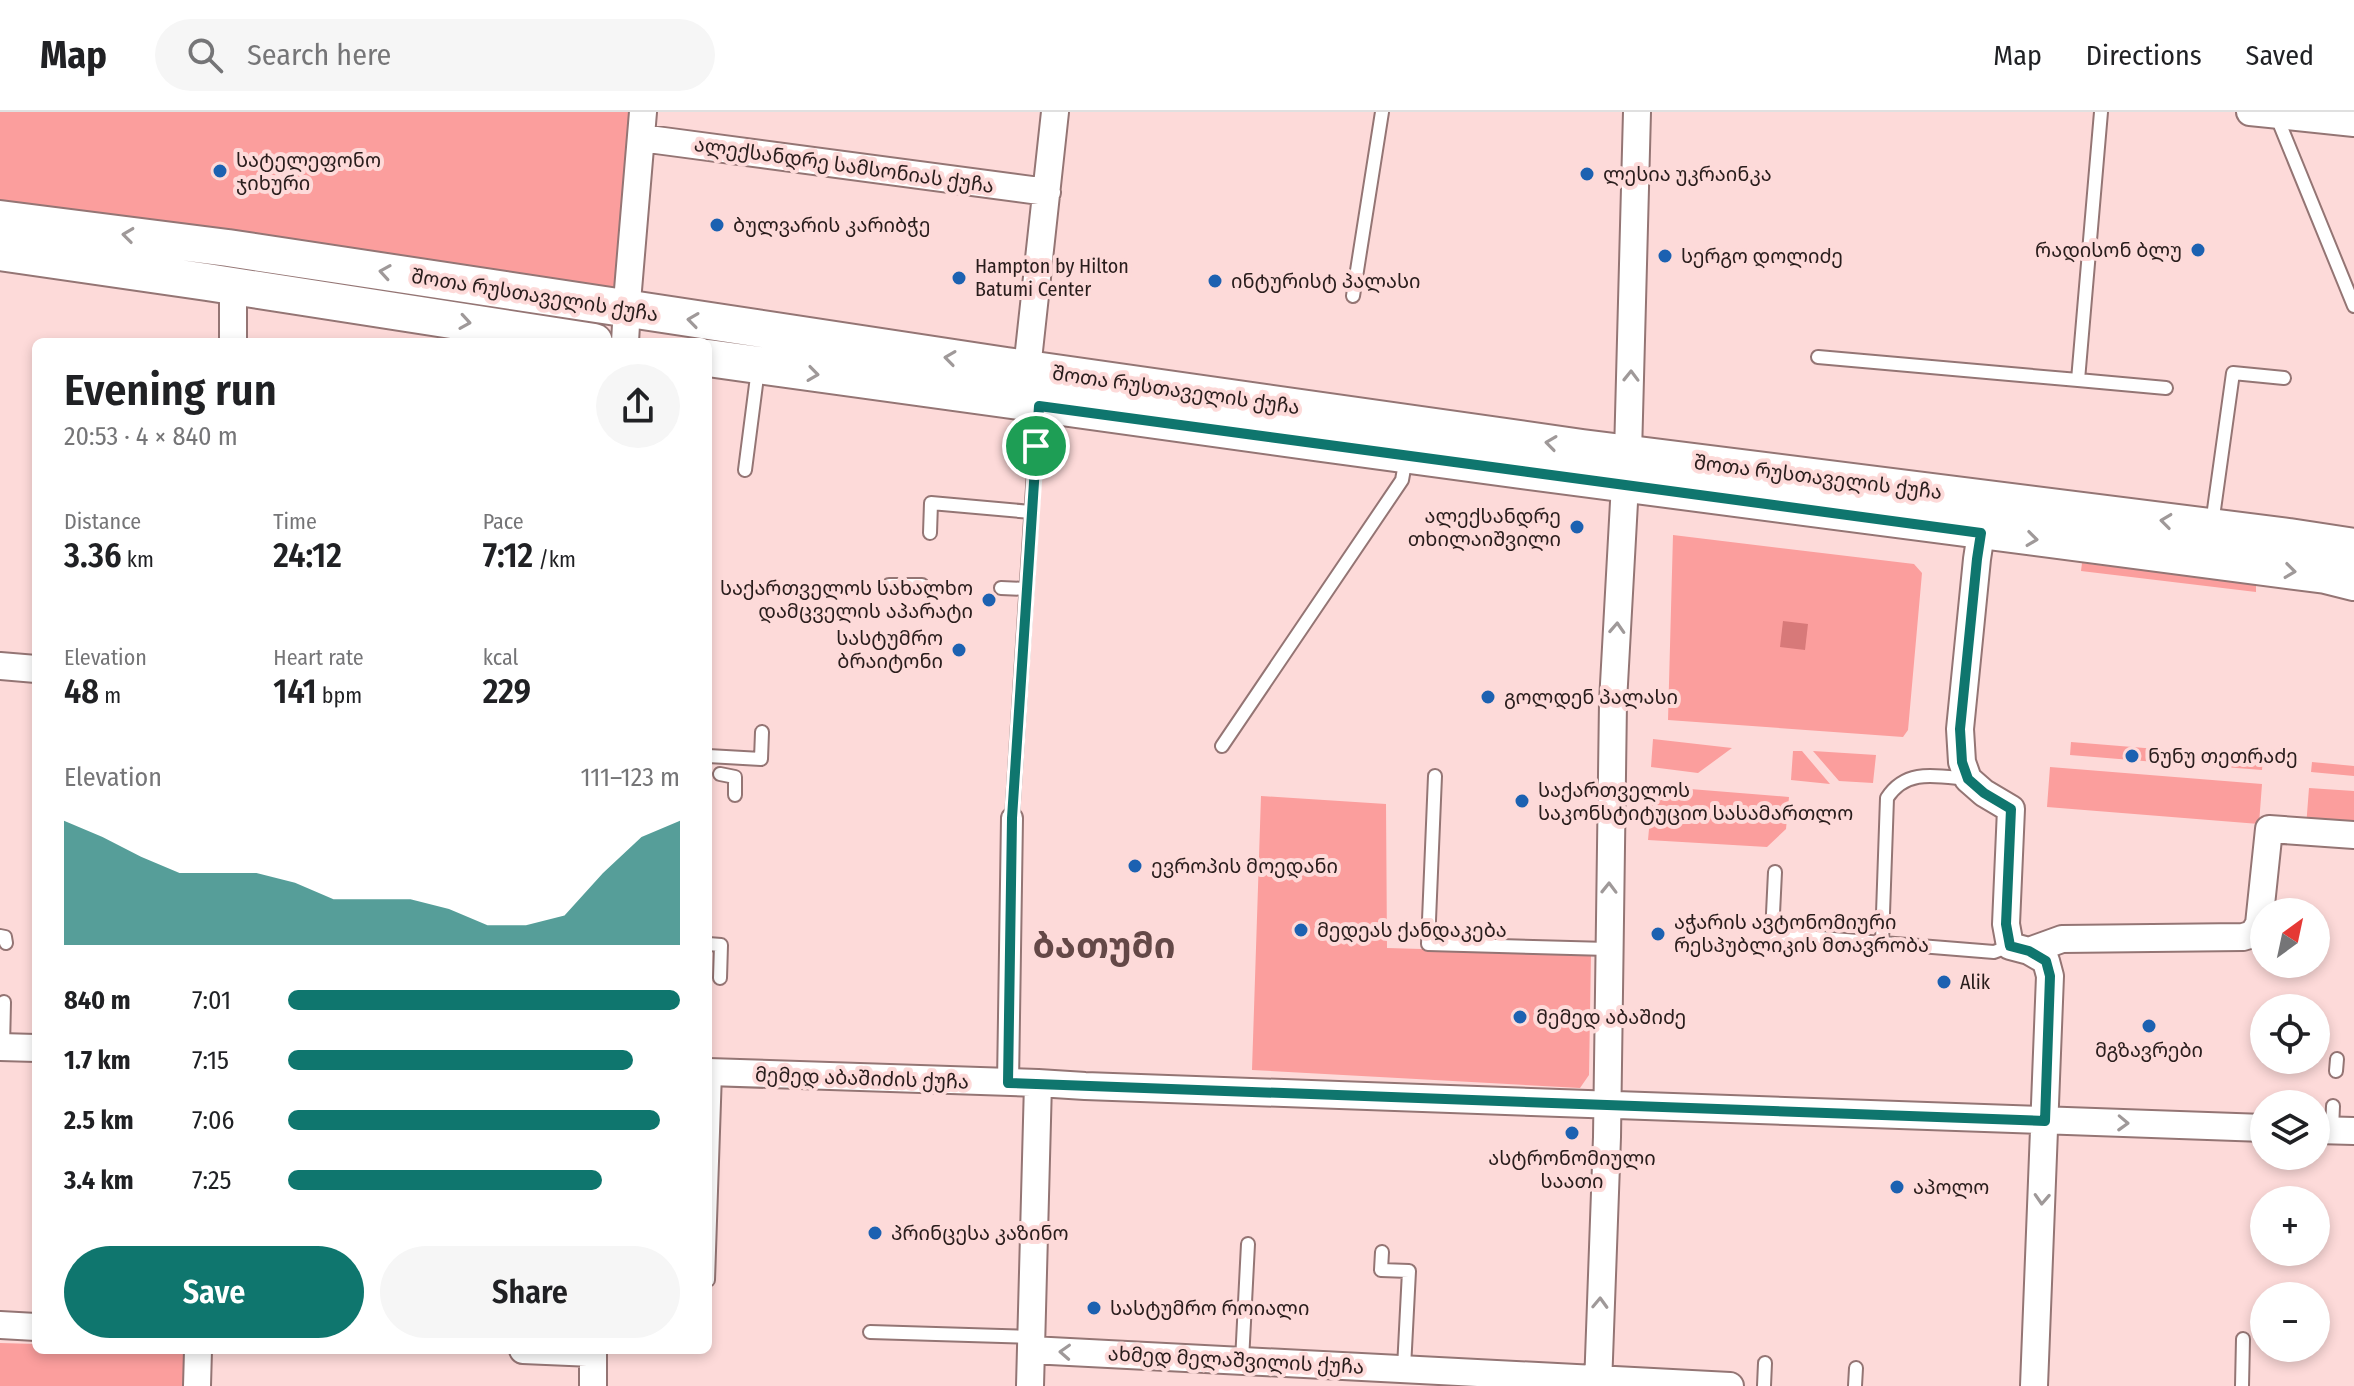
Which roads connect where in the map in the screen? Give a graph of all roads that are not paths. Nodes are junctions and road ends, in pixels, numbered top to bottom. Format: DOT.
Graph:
graph roads {
  1 [pos="1055,112"];
  2 [pos="1382,112"];
  3 [pos="1637,112"];
  4 [pos="2101,112"];
  5 [pos="2250,112"];
  6 [pos="2276,115"];
  7 [pos="2354,123"];
  8 [pos="642,125"];
  9 [pos="1047,192"];
  10 [pos="0,219"];
  11 [pos="0,252"];
  12 [pos="233,286"];
  13 [pos="1353,296"];
  14 [pos="2354,306"];
  15 [pos="627,326"];
  16 [pos="233,338"];
  17 [pos="568,338"];
  18 [pos="1818,357"];
  19 [pos="712,359"];
  20 [pos="758,366"];
  21 [pos="1027,369"];
  22 [pos="2284,378"];
  23 [pos="2078,380"];
  24 [pos="2166,388"];
  25 [pos="1039,406"];
  26 [pos="1407,455"];
  27 [pos="748,464"];
  28 [pos="1626,469"];
  29 [pos="1031,512"];
  30 [pos="2211,527"];
  31 [pos="930,533"];
  32 [pos="1981,533"];
  33 [pos="2354,547"];
  34 [pos="2354,582"];
  35 [pos="889,585"];
  36 [pos="922,585"];
  37 [pos="1001,588"];
  38 [pos="1026,589"];
  39 [pos="0,666"];
  40 [pos="32,669"];
  41 [pos="762,732"];
  42 [pos="1222,746"];
  43 [pos="712,756"];
  44 [pos="720,774"];
  45 [pos="1435,776"];
  46 [pos="1968,779"];
  47 [pos="735,795"];
  48 [pos="1012,818"];
  49 [pos="2354,835"];
  50 [pos="1775,872"];
  51 [pos="1882,942"];
  52 [pos="712,944"];
  53 [pos="2020,948"];
  54 [pos="1608,949"];
  55 [pos="720,978"];
  56 [pos="4,1002"];
  57 [pos="2,1047"];
  58 [pos="32,1048"];
  59 [pos="712,1072"];
  60 [pos="1008,1083"];
  61 [pos="1038,1083"];
  62 [pos="1607,1106"];
  63 [pos="2045,1121"];
  64 [pos="2250,1128"];
  65 [pos="1248,1244"];
  66 [pos="1382,1252"];
  67 [pos="0,1325"];
  68 [pos="32,1327"];
  69 [pos="870,1332"];
  70 [pos="2243,1339"];
  71 [pos="1031,1343"];
  72 [pos="198,1354"];
  73 [pos="593,1354"];
  74 [pos="1242,1361"];
  75 [pos="1765,1363"];
  76 [pos="1404,1368"];
  77 [pos="1856,1368"];
  78 [pos="1598,1383"];
  79 [pos="197,1386"];
  80 [pos="593,1386"];
  81 [pos="1030,1386"];
  82 [pos="1730,1386"];
  83 [pos="1764,1386"];
  84 [pos="1855,1386"];
  85 [pos="2034,1386"];
  86 [pos="2242,1386"];
  1 -- 9 [label="street"];
  2 -- 13 [label="lane"];
  28 -- 3 [label="street, one-way"];
  4 -- 23 [label="lane"];
  5 -- 6 [label="street"];
  6 -- 7 [label="street"];
  6 -- 14 [label="lane"];
  8 -- 9 [label="street, ალექსანდრე სამსონიას ქუჩა"];
  8 -- 15 [label="street"];
  9 -- 21 [label="street"];
  15 -- 10 [label="main road, შოთა რუსთაველის ქუჩა, one-way"];
  11 -- 12 [label="main road, შოთა რუსთაველის ქუჩა"];
  12 -- 16 [label="street"];
  12 -- 17 [label="main road, შოთა რუსთაველის ქუჩა, one-way"];
  21 -- 15 [label="main road, შოთა რუსთაველის ქუჩა, one-way"];
  18 -- 23 [label="lane"];
  19 -- 20 [label="main road, შოთა რუსთაველის ქუჩა"];
  20 -- 25 [label="main road, შოთა რუსთაველის ქუჩა, one-way"];
  20 -- 27 [label="lane"];
  28 -- 21 [label="main road, შოთა რუსთაველის ქუჩა, one-way"];
  22 -- 30 [label="lane"];
  23 -- 24 [label="lane"];
  25 -- 26 [label="main road, შოთა რუსთაველის ქუჩა"];
  25 -- 29 [label="lane"];
  26 -- 28 [label="main road, შოთა რუსთაველის ქუჩა"];
  26 -- 42 [label="lane"];
  30 -- 28 [label="main road, შოთა რუსთაველის ქუჩა, one-way"];
  28 -- 32 [label="main road, შოთა რუსთაველის ქუჩა"];
  54 -- 28 [label="street, one-way"];
  29 -- 31 [label="lane"];
  29 -- 38 [label="lane"];
  30 -- 33 [label="main road, შოთა რუსთაველის ქუჩა"];
  32 -- 34 [label="main road, შოთა რუსთაველის ქუჩა, one-way"];
  32 -- 46 [label="street"];
  35 -- 36 [label="lane"];
  37 -- 38 [label="lane"];
  38 -- 48 [label="lane"];
  39 -- 40 [label="street"];
  41 -- 43 [label="lane"];
  44 -- 47 [label="lane"];
  45 -- 54 [label="lane"];
  46 -- 51 [label="lane"];
  46 -- 53 [label="street"];
  48 -- 60 [label="street"];
  49 -- 53 [label="street"];
  50 -- 51 [label="lane"];
  51 -- 53 [label="lane"];
  52 -- 55 [label="lane"];
  53 -- 63 [label="street"];
  54 -- 62 [label="street"];
  56 -- 57 [label="lane"];
  57 -- 58 [label="street"];
  59 -- 60 [label="street, მემედ აბაშიძის ქუჩა"];
  60 -- 61 [label="street, მემედ აბაშიძის ქუჩა"];
  61 -- 62 [label="street, მემედ აბაშიძის ქუჩა"];
  61 -- 71 [label="street"];
  62 -- 63 [label="street, მემედ აბაშიძის ქუჩა"];
  78 -- 62 [label="street, one-way"];
  63 -- 64 [label="street, მემედ აბაშიძის ქუჩა, one-way"];
  63 -- 85 [label="street, one-way"];
  65 -- 74 [label="lane"];
  66 -- 76 [label="lane"];
  67 -- 68 [label="street"];
  69 -- 71 [label="lane"];
  70 -- 86 [label="lane"];
  74 -- 71 [label="street, ახმედ მელაშვილის ქუჩა, one-way"];
  71 -- 81 [label="street"];
  72 -- 79 [label="street"];
  73 -- 80 [label="street"];
  74 -- 76 [label="street, ახმედ მელაშვილის ქუჩა"];
  75 -- 83 [label="lane"];
  76 -- 78 [label="street, ახმედ მელაშვილის ქუჩა"];
  77 -- 84 [label="lane"];
  78 -- 82 [label="street, ახმედ მელაშვილის ქუჩა"];
}
